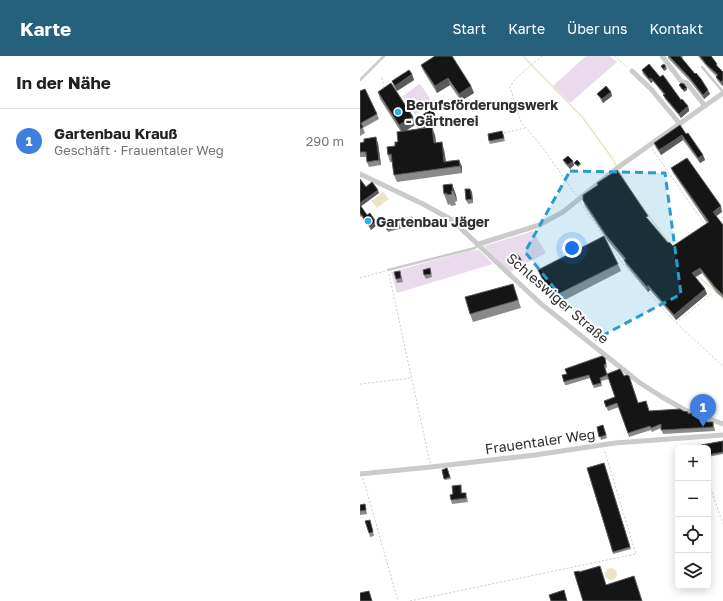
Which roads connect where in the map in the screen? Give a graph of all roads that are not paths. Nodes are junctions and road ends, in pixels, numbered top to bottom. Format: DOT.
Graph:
graph roads {
  1 [pos="384,56"];
  2 [pos="662,56"];
  3 [pos="702,67"];
  4 [pos="632,71"];
  5 [pos="360,80"];
  6 [pos="723,93"];
  7 [pos="705,106"];
  8 [pos="680,124"];
  9 [pos="360,174"];
  10 [pos="479,244"];
  11 [pos="388,270"];
  12 [pos="723,424"];
  13 [pos="723,435"];
  14 [pos="361,474"];
  1 -- 5 [label="lane"];
  2 -- 7 [label="street"];
  3 -- 6 [label="lane"];
  4 -- 8 [label="street"];
  6 -- 7 [label="street"];
  7 -- 8 [label="street"];
  8 -- 10 [label="street"];
  9 -- 10 [label="street, Schleswiger Straße"];
  10 -- 11 [label="lane"];
  10 -- 12 [label="street, Schleswiger Straße"];
  13 -- 14 [label="street, Frauentaler Weg"];
}
